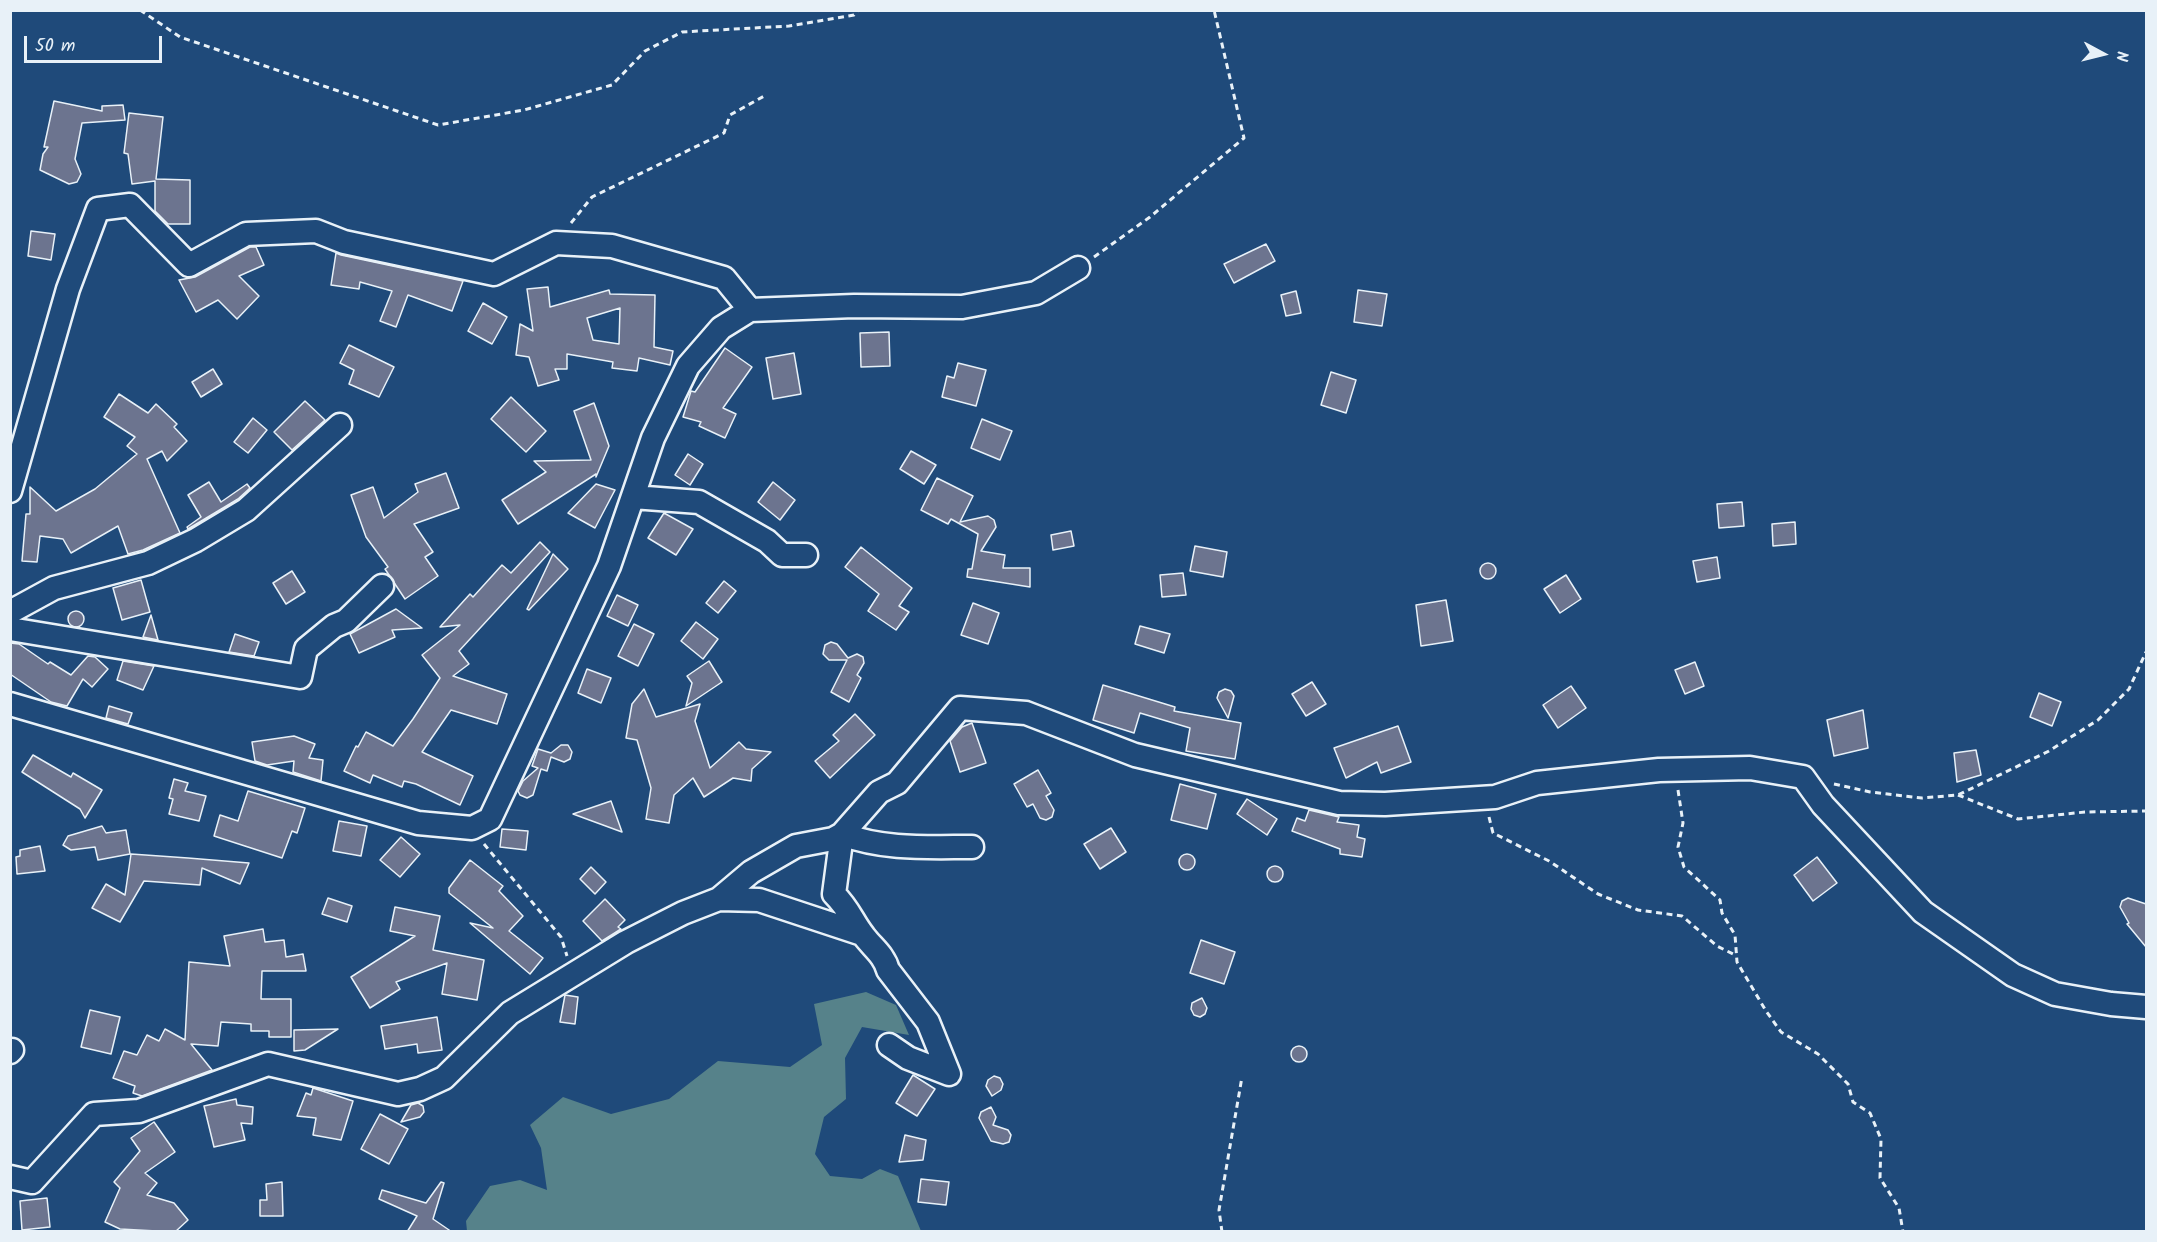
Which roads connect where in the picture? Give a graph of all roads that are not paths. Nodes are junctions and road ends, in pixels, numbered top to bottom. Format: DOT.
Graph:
graph roads {
  1 [pos="1078,268"];
  2 [pos="750,310"];
  3 [pos="340,425"];
  4 [pos="10,491"];
  5 [pos="633,496"];
  6 [pos="806,555"];
  7 [pos="382,585"];
  8 [pos="10,612"];
  9 [pos="10,629"];
  10 [pos="10,704"];
  11 [pos="842,834"];
  12 [pos="972,847"];
  13 [pos="719,899"];
  14 [pos="862,934"];
  15 [pos="2146,1007"];
  16 [pos="889,1045"];
  17 [pos="10,1177"];
  1 -- 2 [label="street"];
  2 -- 4 [label="street"];
  2 -- 5 [label="street"];
  3 -- 8 [label="street"];
  5 -- 6 [label="street"];
  5 -- 10 [label="street"];
  7 -- 9 [label="street"];
  11 -- 12 [label="street"];
  11 -- 13 [label="street"];
  11 -- 14 [label="street"];
  11 -- 15 [label="street"];
  13 -- 14 [label="street"];
  13 -- 17 [label="street"];
  14 -- 16 [label="street"];
}
